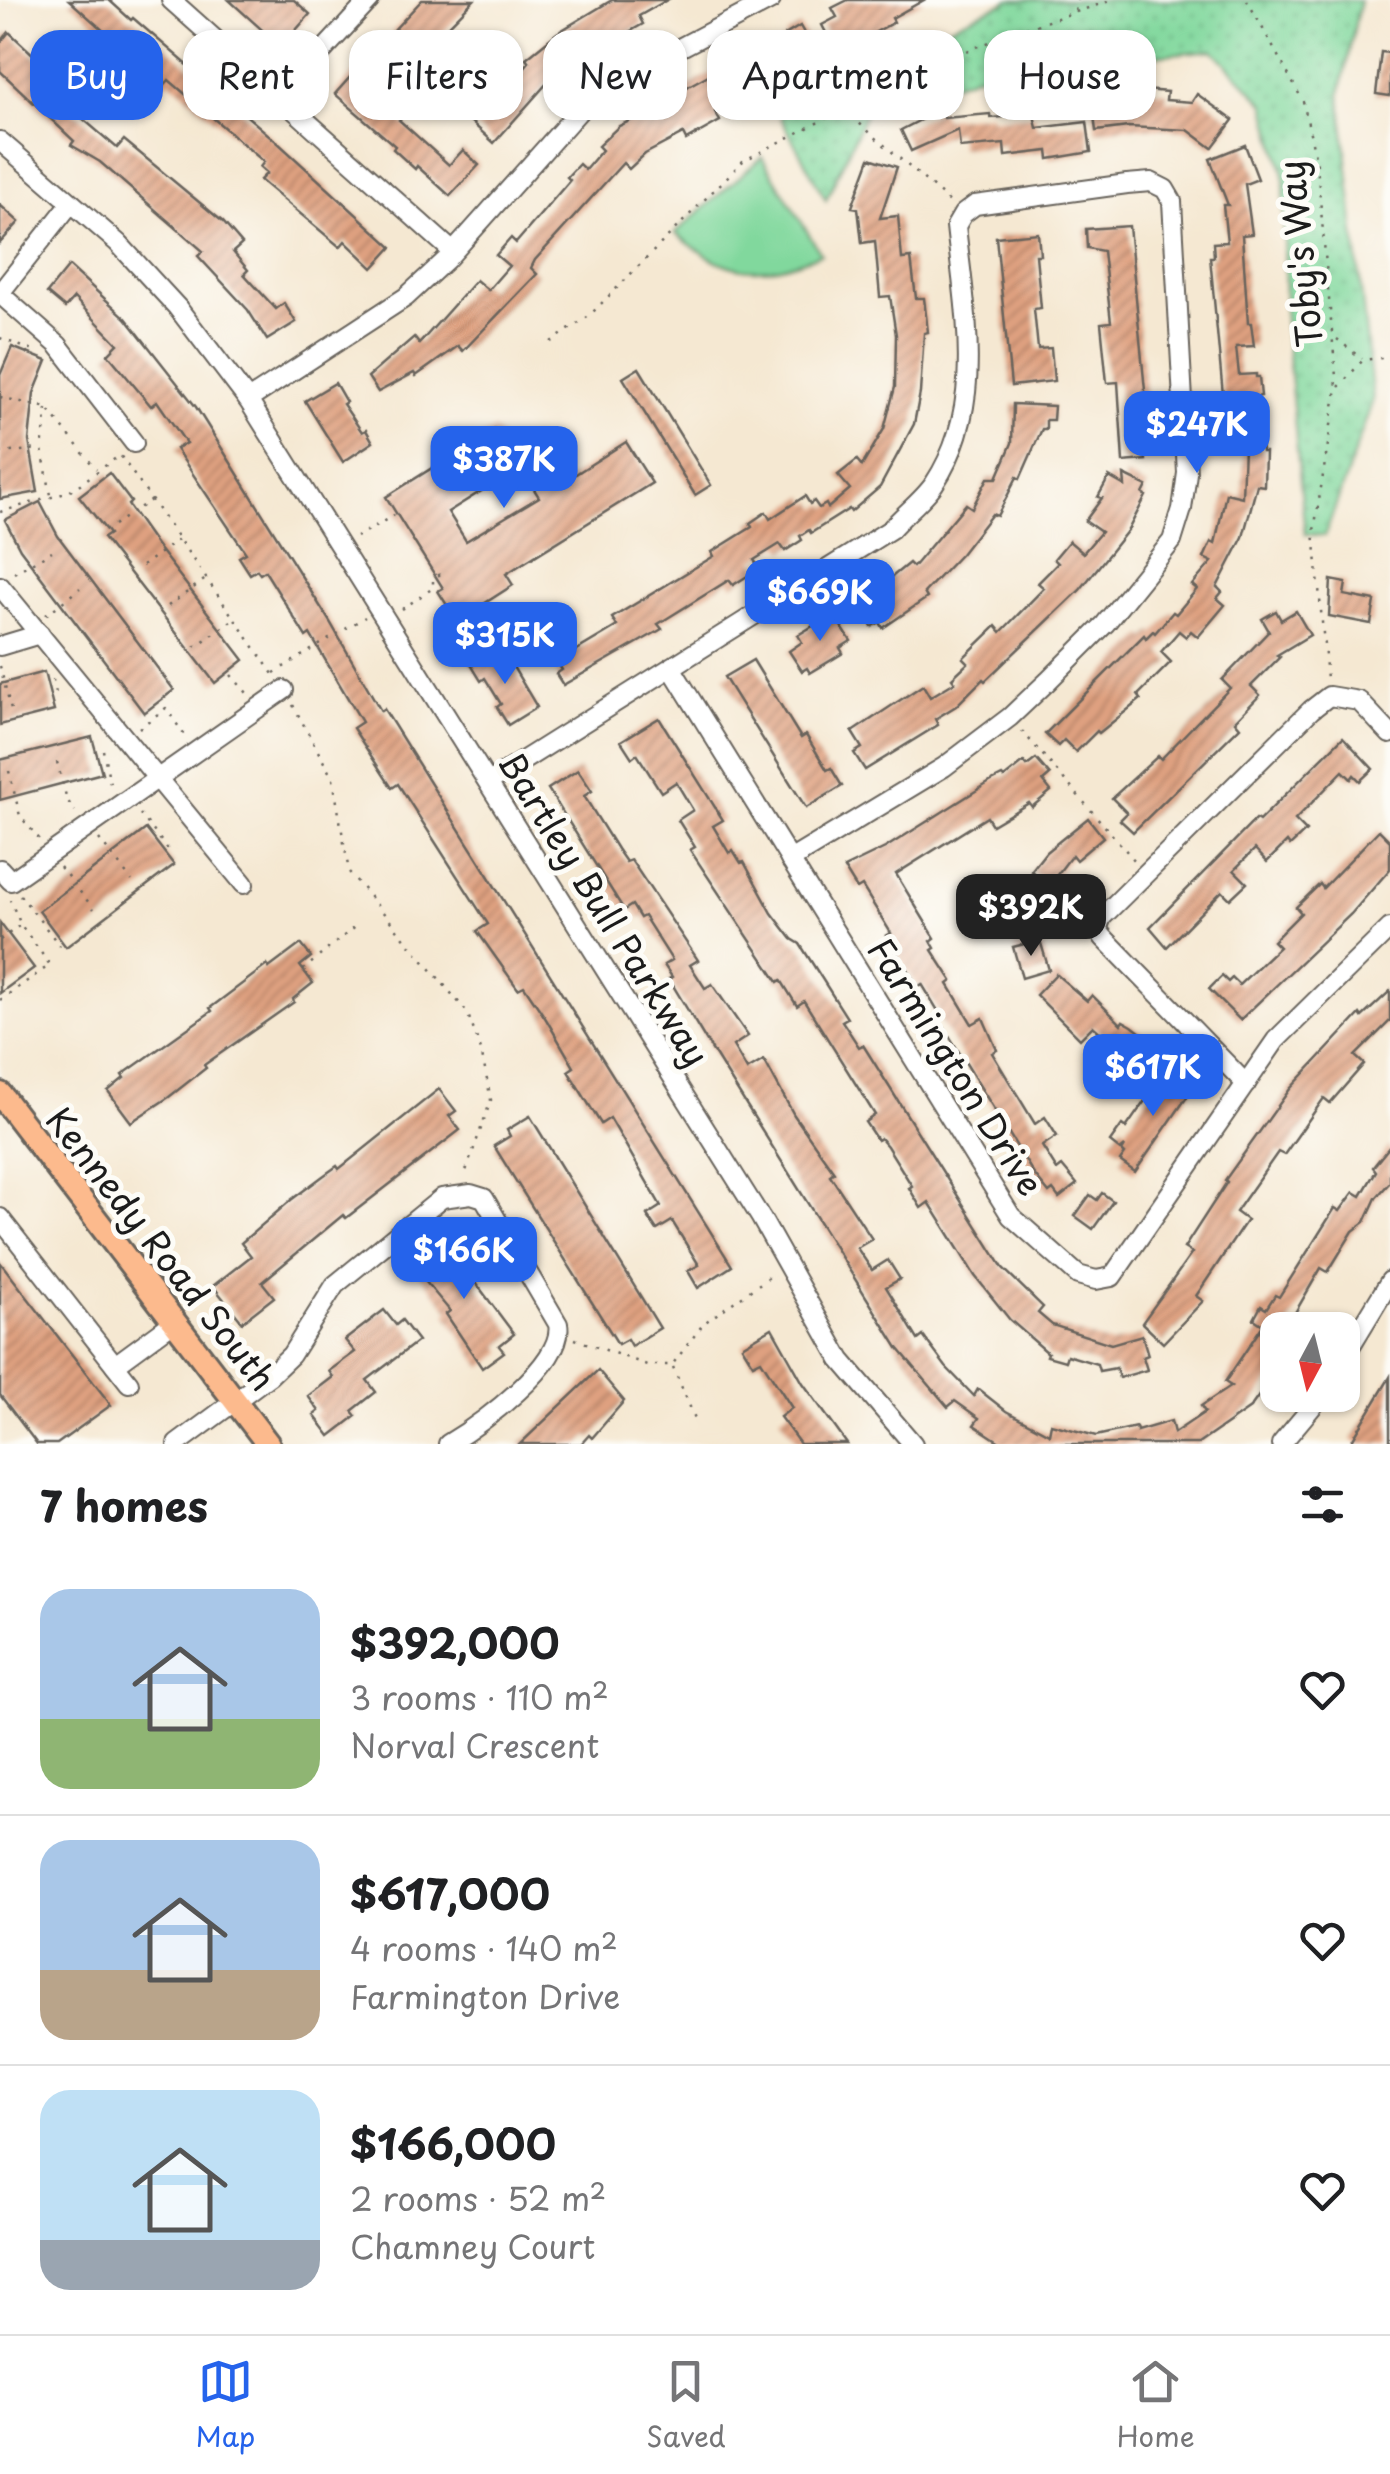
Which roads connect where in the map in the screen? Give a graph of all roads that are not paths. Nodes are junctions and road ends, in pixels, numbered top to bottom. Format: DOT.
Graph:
graph roads {
  1 [pos="171,0"];
  2 [pos="370,0"];
  3 [pos="771,0"];
  4 [pos="205,30"];
  5 [pos="329,44"];
  6 [pos="308,120"];
  7 [pos="0,141"];
  8 [pos="71,203"];
  9 [pos="452,250"];
  10 [pos="0,294"];
  11 [pos="248,400"];
  12 [pos="134,442"];
  13 [pos="0,584"];
  14 [pos="36,629"];
  15 [pos="0,646"];
  16 [pos="672,669"];
  17 [pos="284,690"];
  18 [pos="1390,734"];
  19 [pos="158,780"];
  20 [pos="489,782"];
  21 [pos="790,860"];
  22 [pos="6,875"];
  23 [pos="244,884"];
  24 [pos="1390,928"];
  25 [pos="1246,1084"];
  26 [pos="5,1110"];
  27 [pos="0,1218"];
  28 [pos="1390,1281"];
  29 [pos="175,1321"];
  30 [pos="1360,1330"];
  31 [pos="115,1365"];
  32 [pos="129,1383"];
  33 [pos="236,1400"];
  34 [pos="1308,1412"];
  35 [pos="177,1444"];
  36 [pos="268,1444"];
  37 [pos="448,1444"];
  38 [pos="914,1444"];
  39 [pos="1282,1444"];
  1 -- 4 [label="street"];
  2 -- 5 [label="street"];
  3 -- 9 [label="street"];
  6 -- 9 [label="street"];
  7 -- 8 [label="street, Bartley Bull Parkway"];
  8 -- 10 [label="street"];
  8 -- 11 [label="street, Bartley Bull Parkway"];
  9 -- 11 [label="street"];
  10 -- 12 [label="street"];
  11 -- 20 [label="street, Bartley Bull Parkway"];
  13 -- 14 [label="street"];
  14 -- 15 [label="street"];
  14 -- 19 [label="street"];
  16 -- 20 [label="street"];
  16 -- 21 [label="street, Farmington Drive"];
  16 -- 21 [label="street"];
  17 -- 19 [label="street"];
  18 -- 25 [label="street"];
  19 -- 22 [label="street"];
  19 -- 23 [label="street"];
  20 -- 38 [label="street, Bartley Bull Parkway"];
  21 -- 25 [label="street, Farmington Drive"];
  24 -- 25 [label="street, Farmington Drive"];
  26 -- 29 [label="main road, Kennedy Road South"];
  27 -- 31 [label="street"];
  28 -- 30 [label="street"];
  29 -- 31 [label="street"];
  29 -- 33 [label="main road, Kennedy Road South"];
  31 -- 32 [label="street"];
  33 -- 35 [label="street"];
  33 -- 36 [label="main road, Kennedy Road South"];
  33 -- 37 [label="street"];
  34 -- 39 [label="street"];
}
